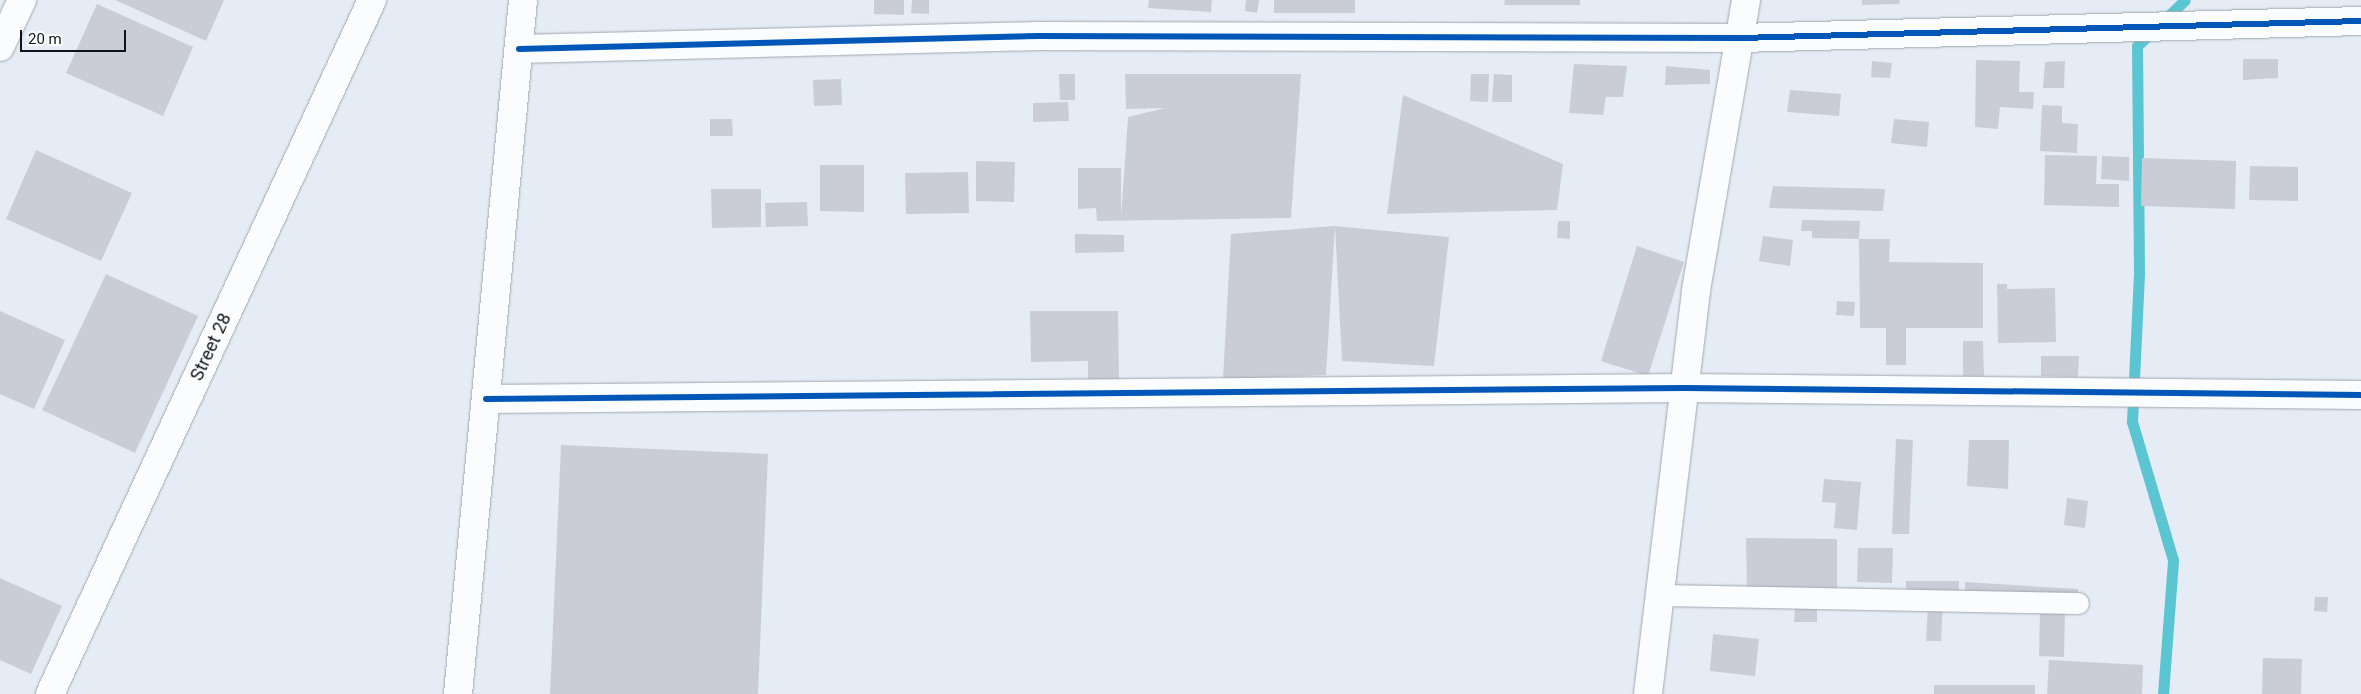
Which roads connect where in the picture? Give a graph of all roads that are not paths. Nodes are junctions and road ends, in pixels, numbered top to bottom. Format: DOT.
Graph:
graph roads {
  1 [pos="22,0"];
  2 [pos="372,0"];
  3 [pos="523,0"];
  4 [pos="1746,0"];
  5 [pos="2361,21"];
  6 [pos="1740,38"];
  7 [pos="0,47"];
  8 [pos="519,49"];
  9 [pos="1685,388"];
  10 [pos="2361,395"];
  11 [pos="486,399"];
  12 [pos="1660,595"];
  13 [pos="2078,603"];
  14 [pos="50,694"];
  15 [pos="458,694"];
  16 [pos="1648,694"];
  1 -- 7 [label="street"];
  2 -- 14 [label="street, Street 28"];
  3 -- 8 [label="street"];
  4 -- 6 [label="street"];
  5 -- 6 [label="street"];
  6 -- 8 [label="street"];
  6 -- 9 [label="street"];
  8 -- 11 [label="street"];
  9 -- 10 [label="street"];
  9 -- 11 [label="street"];
  9 -- 12 [label="street"];
  11 -- 15 [label="street"];
  12 -- 13 [label="lane"];
  12 -- 16 [label="street"];
}
